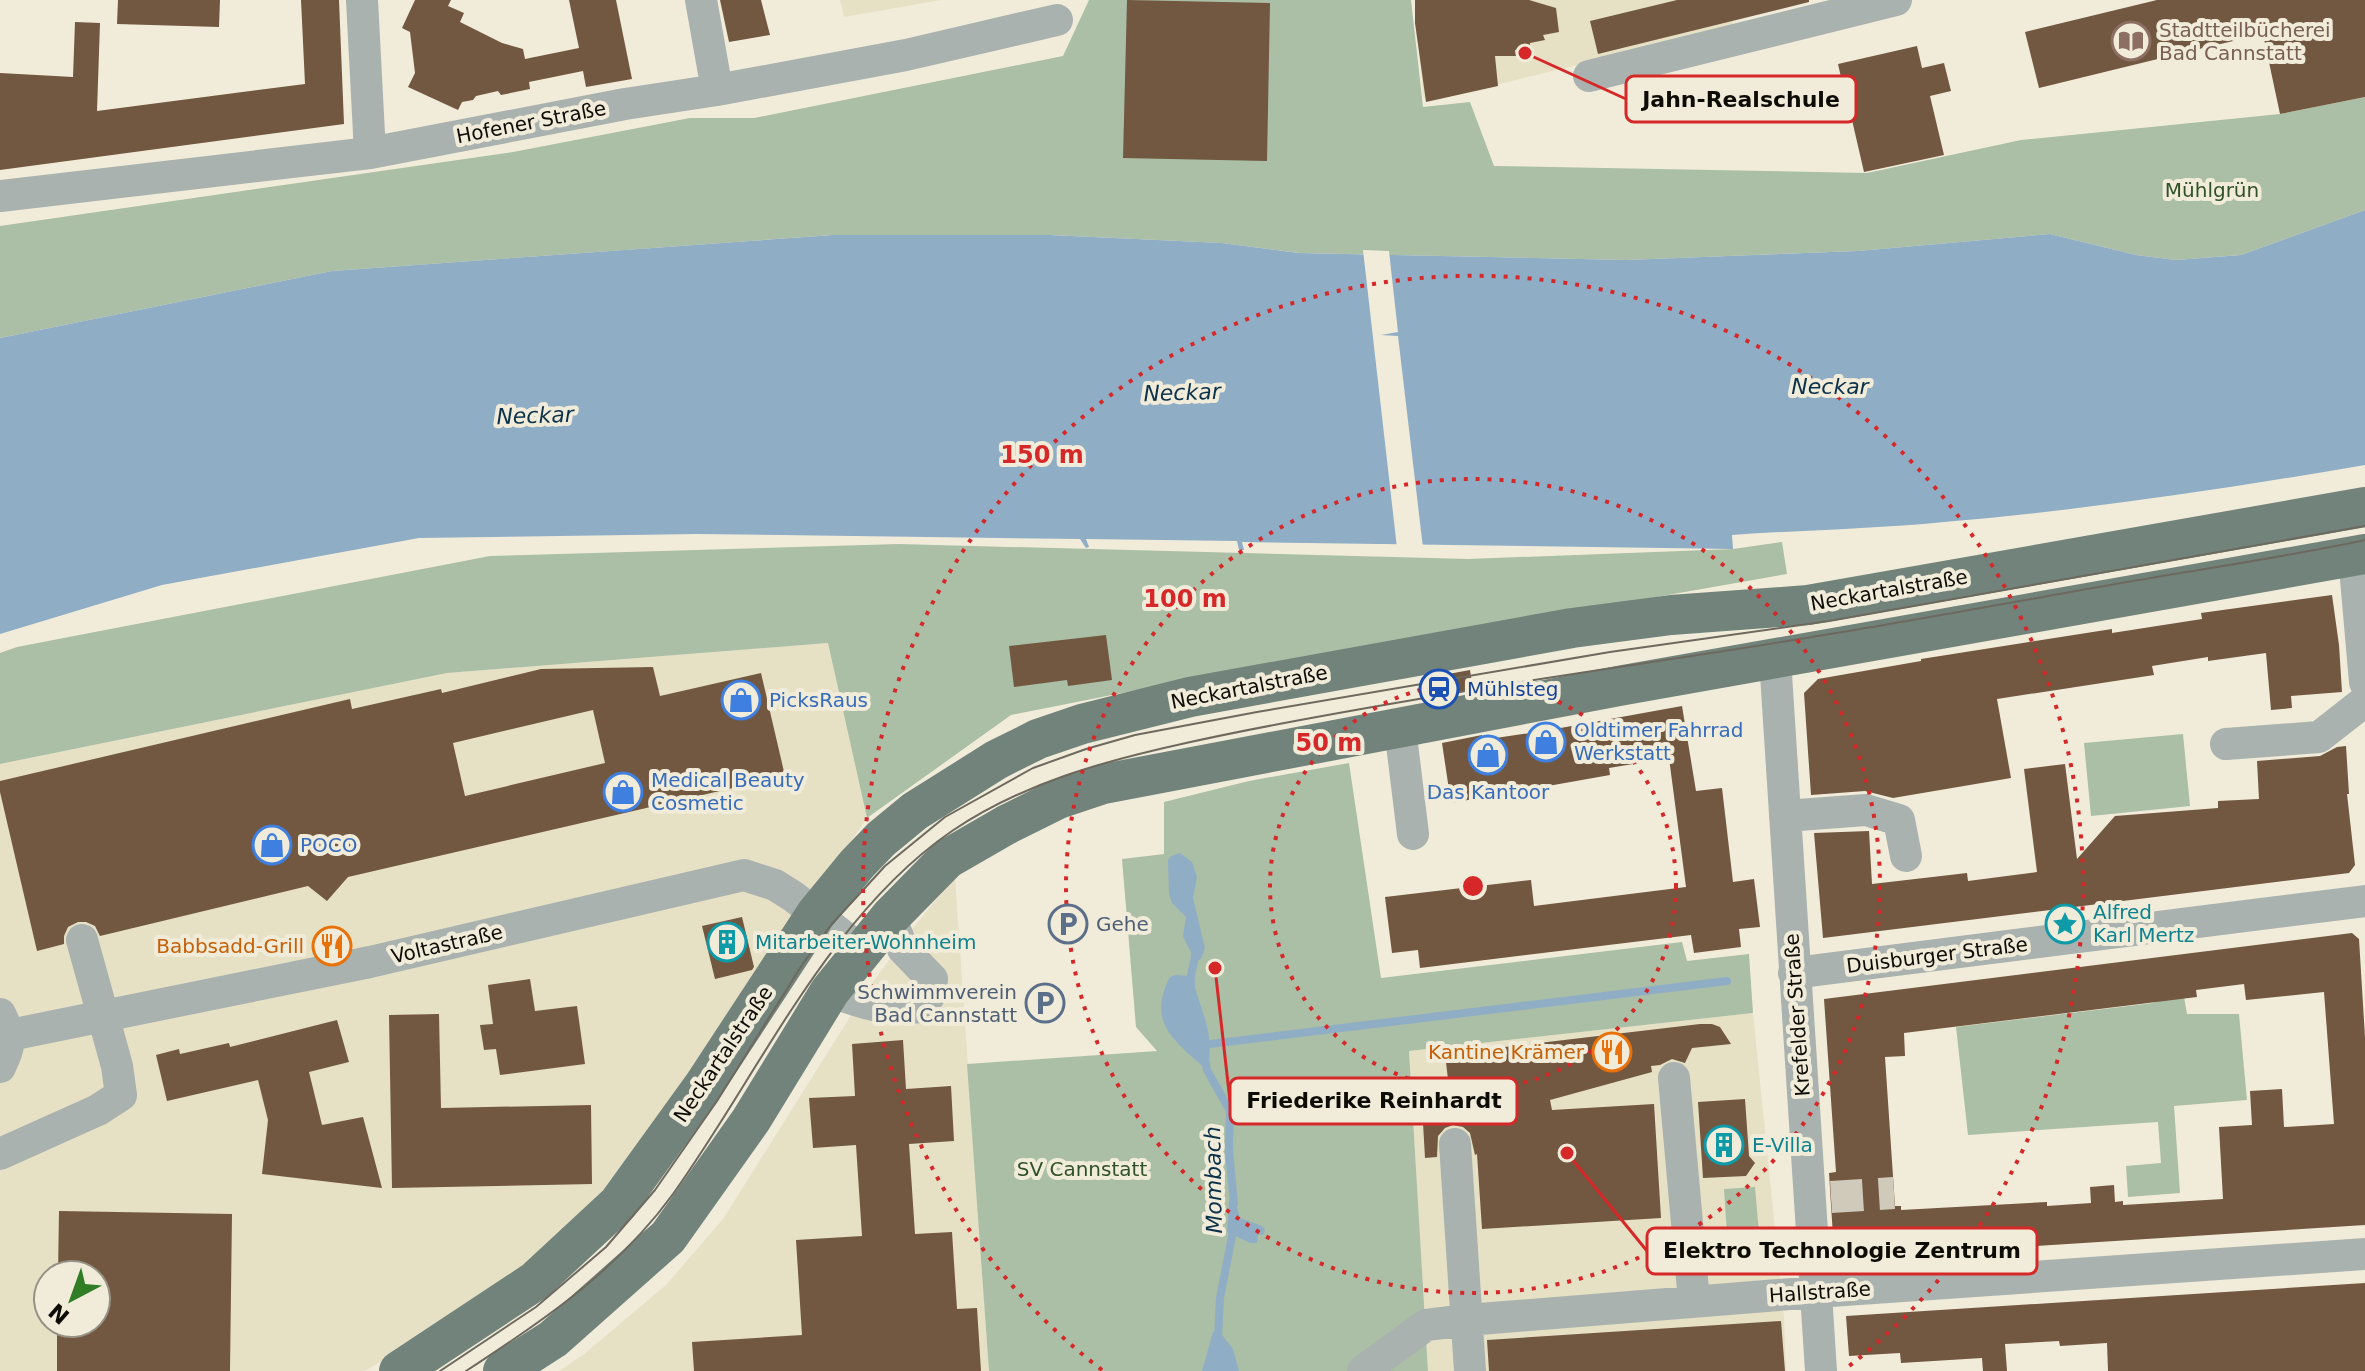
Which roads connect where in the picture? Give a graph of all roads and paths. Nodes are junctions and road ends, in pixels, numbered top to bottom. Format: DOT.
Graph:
graph roads {
  1 [pos="362,0"];
  2 [pos="701,0"];
  3 [pos="1876,2"];
  4 [pos="1057,20"];
  5 [pos="1589,76"];
  6 [pos="717,90"];
  7 [pos="370,153"];
  8 [pos="0,196"];
  9 [pos="2365,507"];
  10 [pos="2360,555"];
  11 [pos="1775,659"];
  12 [pos="2365,682"];
  13 [pos="2365,701"];
  14 [pos="1400,728"];
  15 [pos="2226,744"];
  16 [pos="1785,816"];
  17 [pos="1413,834"];
  18 [pos="1906,856"];
  19 [pos="2365,901"];
  20 [pos="816,914"];
  21 [pos="890,917"];
  22 [pos="82,940"];
  23 [pos="862,951"];
  24 [pos="1794,973"];
  25 [pos="830,991"];
  26 [pos="102,1015"];
  27 [pos="5,1024"];
  28 [pos="0,1067"];
  29 [pos="1674,1078"];
  30 [pos="1455,1144"];
  31 [pos="0,1154"];
  32 [pos="2365,1254"];
  33 [pos="1816,1292"];
  34 [pos="1694,1301"];
  35 [pos="1467,1320"];
  36 [pos="399,1371"];
  37 [pos="503,1371"];
  38 [pos="1363,1371"];
  39 [pos="1470,1371"];
  40 [pos="1821,1371"];
  1 -- 7 [label="street"];
  2 -- 6 [label="street"];
  3 -- 5 [label="street"];
  4 -- 6 [label="street, Hofener Straße"];
  6 -- 7 [label="street, Hofener Straße"];
  7 -- 8 [label="street, Hofener Straße"];
  9 -- 20 [label="main road, Neckartalstraße"];
  10 -- 11 [label="main road"];
  10 -- 12 [label="street"];
  11 -- 14 [label="main road"];
  11 -- 16 [label="street, Krefelder Straße"];
  13 -- 15 [label="street"];
  14 -- 17 [label="street"];
  14 -- 21 [label="main road"];
  16 -- 18 [label="street"];
  16 -- 24 [label="street, Krefelder Straße"];
  19 -- 24 [label="street, Duisburger Straße"];
  20 -- 23 [label="street, Voltastraße"];
  20 -- 26 [label="street, Voltastraße"];
  20 -- 36 [label="main road, Neckartalstraße"];
  21 -- 23 [label="main road"];
  21 -- 25 [label="street"];
  22 -- 26 [label="street"];
  23 -- 25 [label="main road"];
  24 -- 33 [label="street, Krefelder Straße"];
  25 -- 37 [label="main road"];
  26 -- 27 [label="street, Voltastraße"];
  26 -- 31 [label="street"];
  27 -- 28 [label="street, Voltastraße"];
  29 -- 34 [label="street"];
  30 -- 35 [label="street"];
  32 -- 33 [label="street, Hallstraße"];
  33 -- 34 [label="street, Hallstraße"];
  33 -- 40 [label="street, Krefelder Straße"];
  34 -- 35 [label="street, Hallstraße"];
  35 -- 38 [label="street, Hallstraße"];
  35 -- 39 [label="street"];
}
